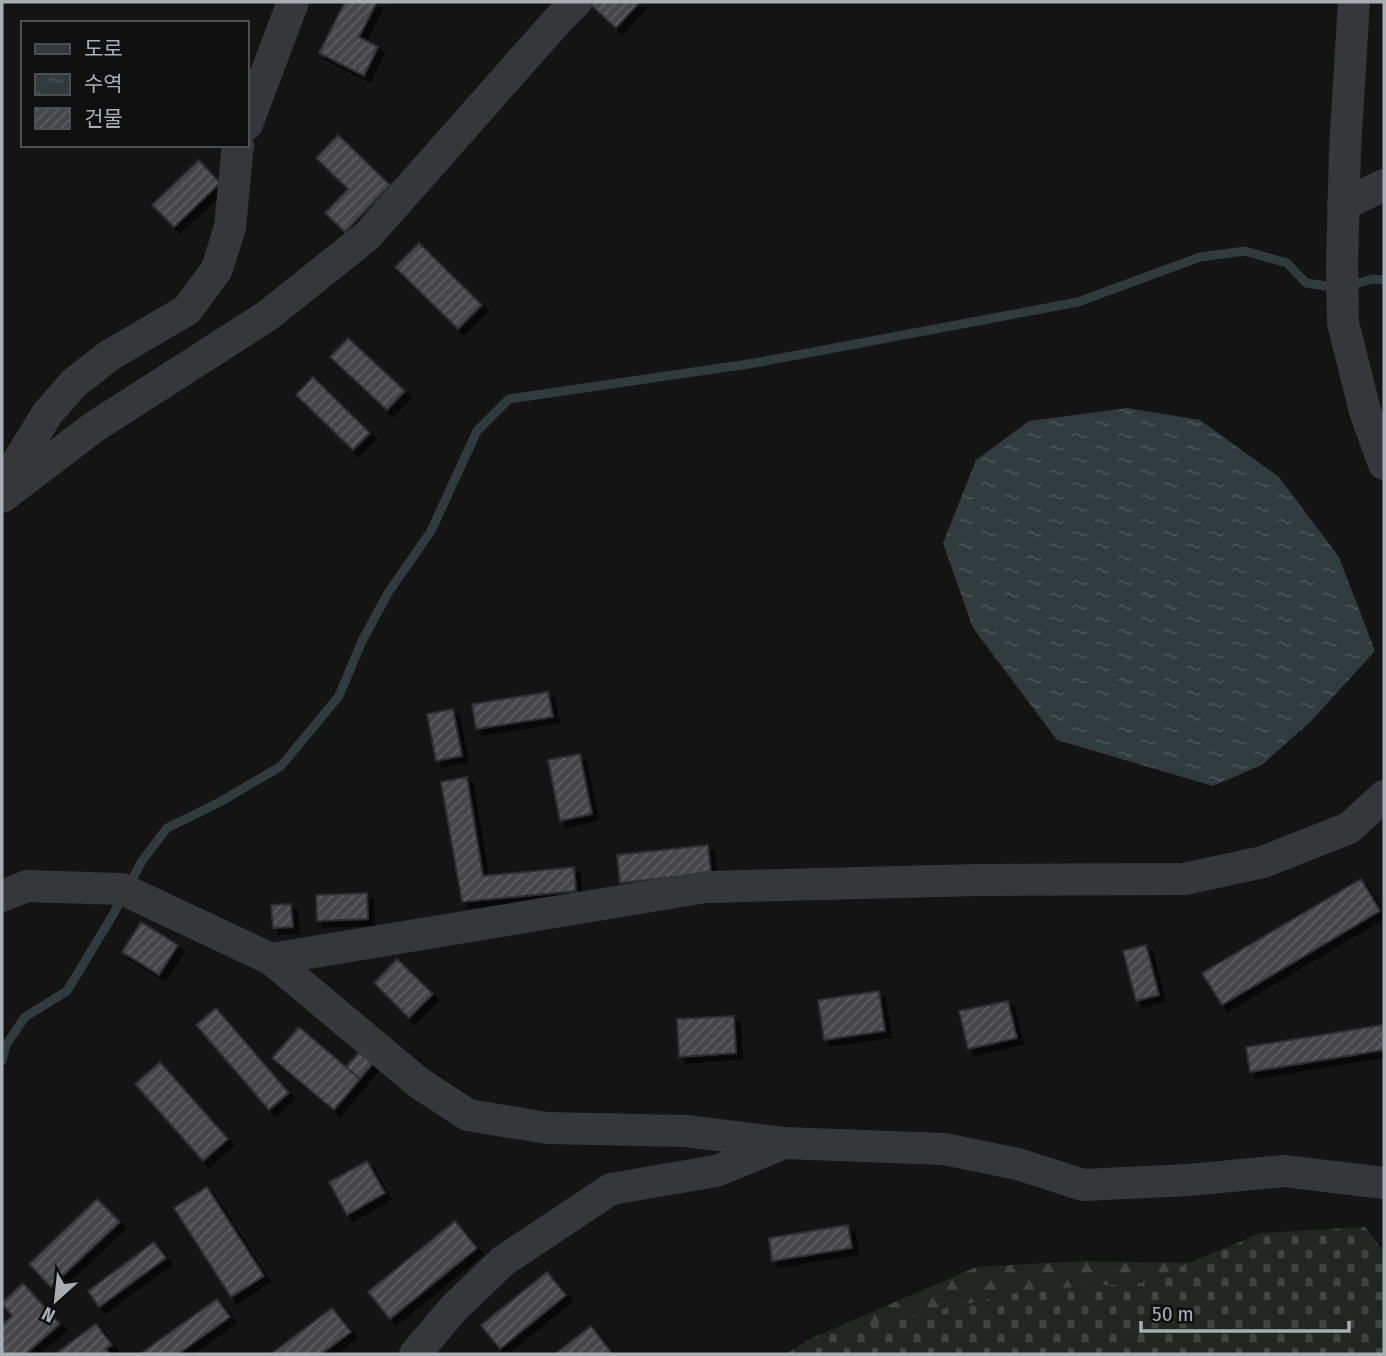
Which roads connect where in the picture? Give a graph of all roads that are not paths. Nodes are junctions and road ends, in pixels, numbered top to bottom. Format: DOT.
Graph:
graph roads {
  1 [pos="293,2"];
  2 [pos="576,2"];
  3 [pos="1354,2"];
  4 [pos="248,121"];
  5 [pos="238,147"];
  6 [pos="1384,185"];
  7 [pos="1343,205"];
  8 [pos="1384,464"];
  9 [pos="2,489"];
  10 [pos="2,497"];
  11 [pos="1384,796"];
  12 [pos="2,896"];
  13 [pos="271,959"];
  14 [pos="783,1143"];
  15 [pos="1384,1183"];
  16 [pos="415,1354"];
  1 -- 4 [label="street"];
  2 -- 10 [label="street"];
  3 -- 7 [label="street"];
  5 -- 9 [label="street"];
  6 -- 7 [label="street"];
  7 -- 8 [label="street"];
  11 -- 13 [label="street"];
  12 -- 13 [label="street"];
  13 -- 14 [label="street"];
  14 -- 15 [label="street"];
  14 -- 16 [label="street"];
}
